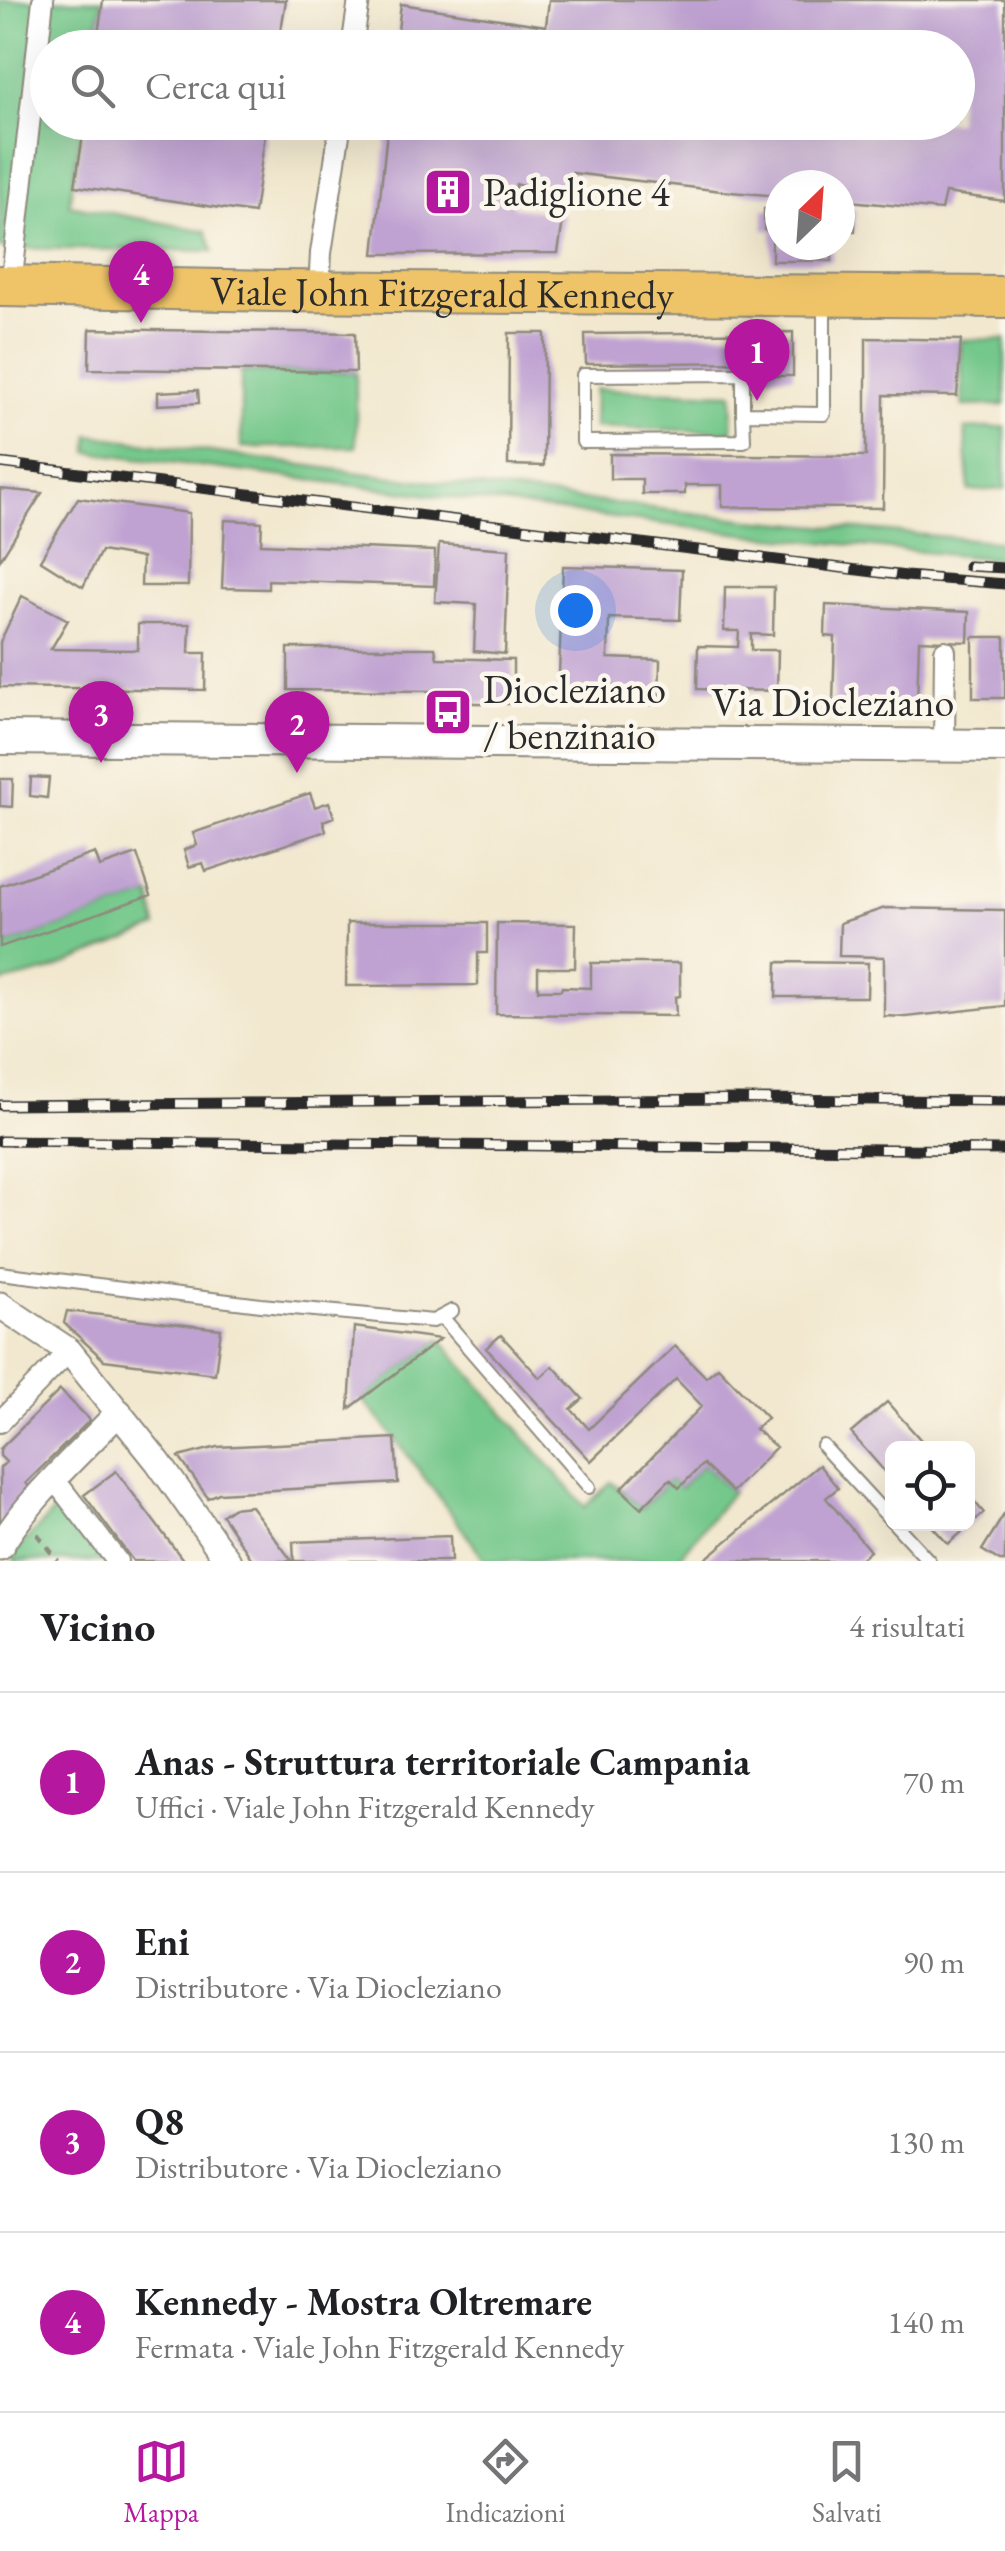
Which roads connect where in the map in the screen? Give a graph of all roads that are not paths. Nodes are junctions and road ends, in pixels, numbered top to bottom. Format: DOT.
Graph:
graph roads {
  1 [pos="43,0"];
  2 [pos="360,0"];
  3 [pos="39,30"];
  4 [pos="355,30"];
  5 [pos="30,98"];
  6 [pos="338,140"];
  7 [pos="5,286"];
  8 [pos="319,291"];
  9 [pos="824,294"];
  10 [pos="1005,297"];
  11 [pos="743,413"];
  12 [pos="945,651"];
  13 [pos="0,738"];
  14 [pos="944,746"];
  15 [pos="1005,746"];
  16 [pos="0,1273"];
  17 [pos="0,1305"];
  18 [pos="69,1351"];
  19 [pos="118,1412"];
  20 [pos="0,1422"];
  21 [pos="823,1446"];
  22 [pos="54,1479"];
  23 [pos="590,1486"];
  24 [pos="885,1512"];
  25 [pos="902,1531"];
  26 [pos="0,1546"];
  27 [pos="117,1561"];
  28 [pos="228,1561"];
  29 [pos="929,1561"];
  1 -- 3 [label="street"];
  2 -- 4 [label="street"];
  5 -- 7 [label="street"];
  6 -- 8 [label="street"];
  7 -- 8 [label="main road, Viale John Fitzgerald Kennedy"];
  8 -- 9 [label="main road, Viale John Fitzgerald Kennedy"];
  9 -- 10 [label="main road, Viale John Fitzgerald Kennedy"];
  9 -- 11 [label="lane"];
  11 -- 11 [label="lane"];
  12 -- 14 [label="street"];
  13 -- 14 [label="street, Via Diocleziano"];
  14 -- 15 [label="street, Via Diocleziano"];
  16 -- 23 [label="lane"];
  17 -- 18 [label="street"];
  18 -- 19 [label="street"];
  18 -- 20 [label="street"];
  19 -- 22 [label="street"];
  19 -- 28 [label="street"];
  21 -- 24 [label="lane"];
  22 -- 26 [label="street"];
  22 -- 27 [label="street"];
  25 -- 29 [label="lane"];
}
